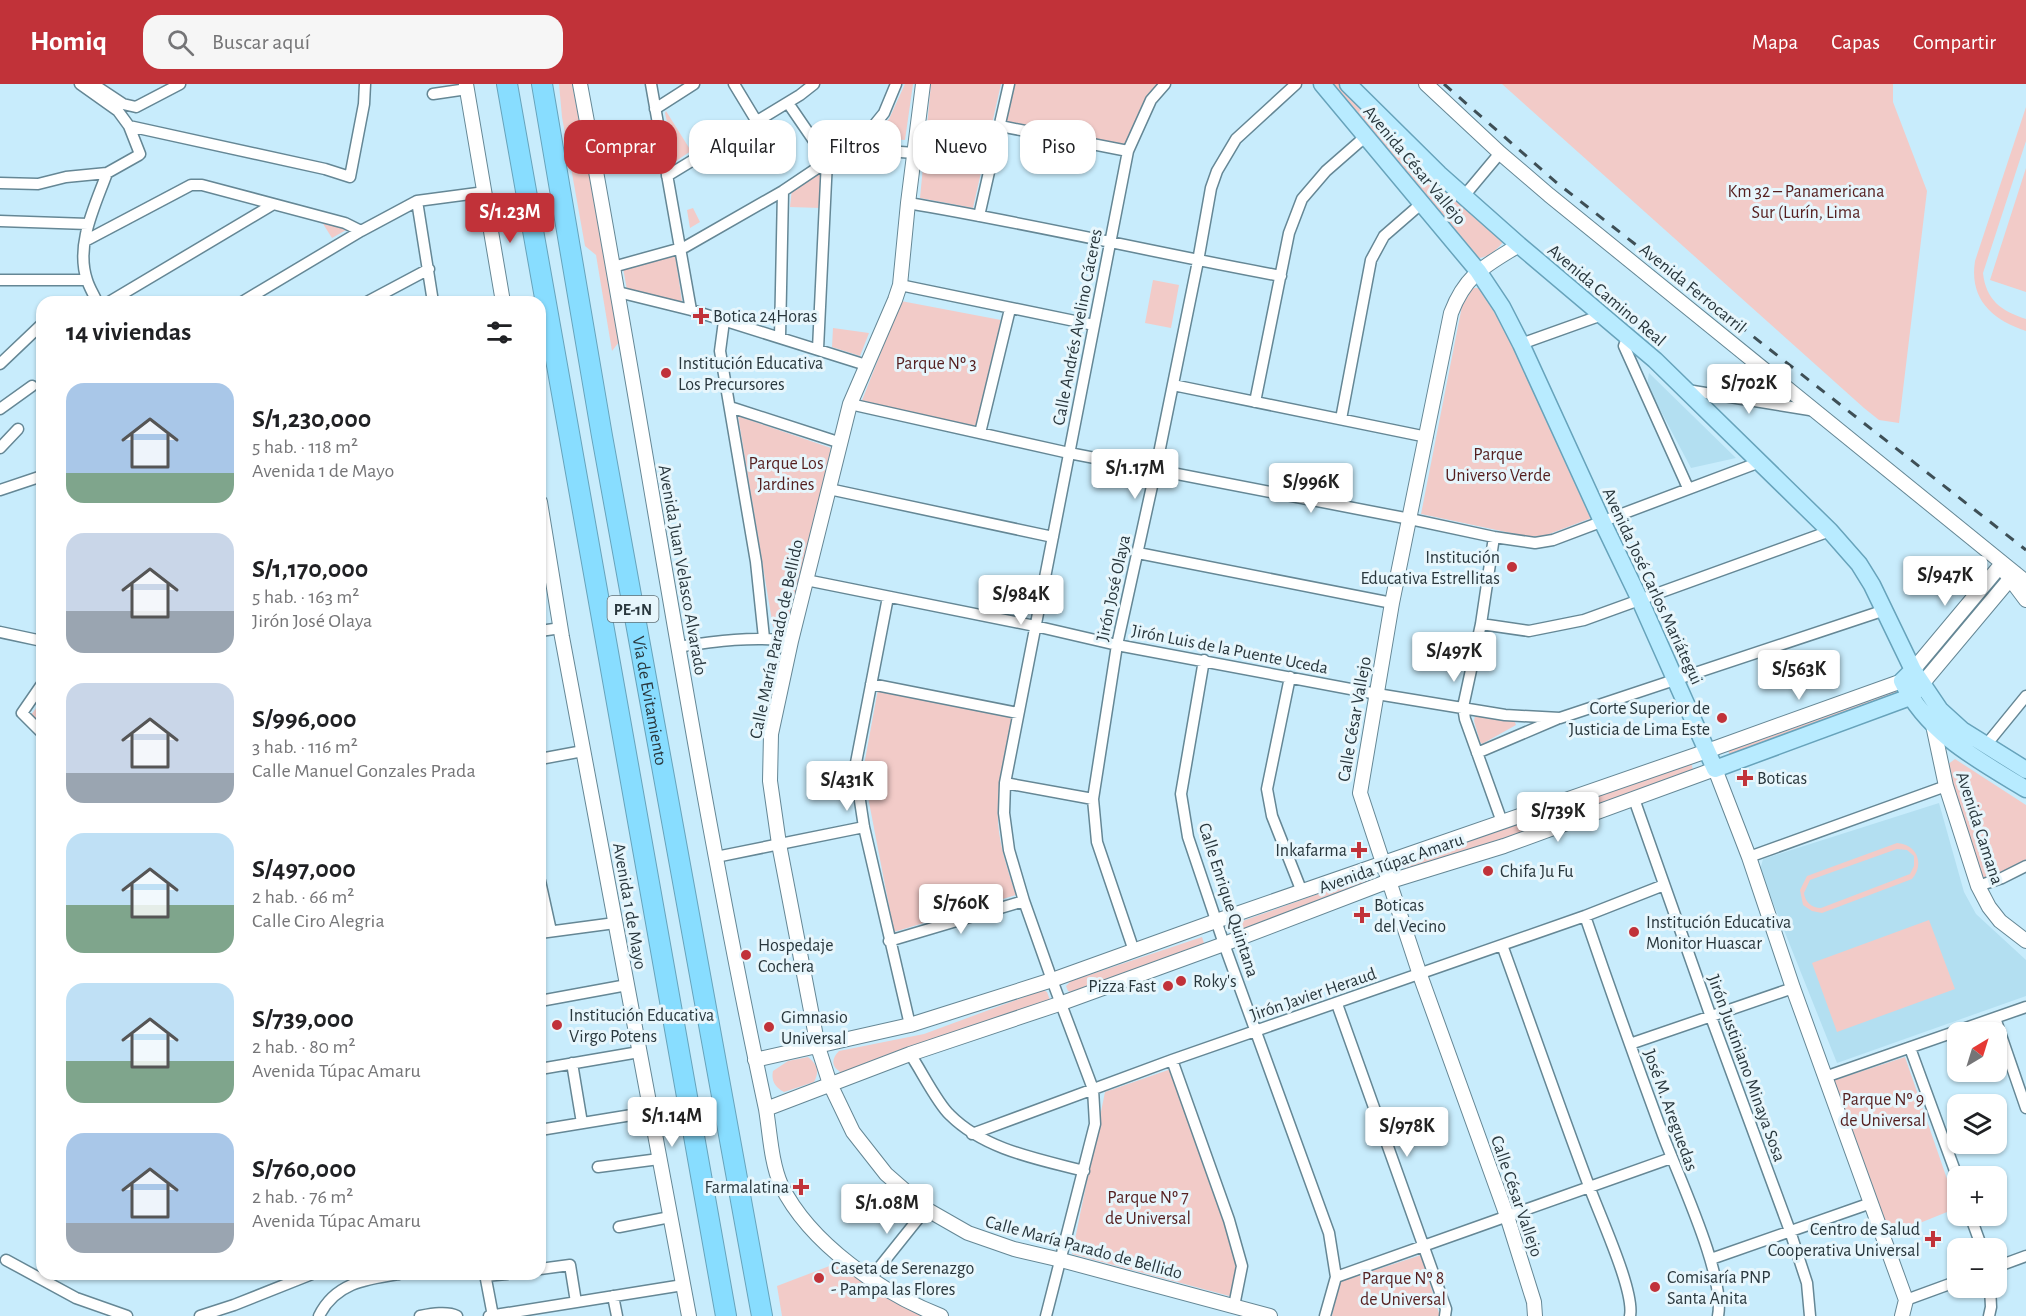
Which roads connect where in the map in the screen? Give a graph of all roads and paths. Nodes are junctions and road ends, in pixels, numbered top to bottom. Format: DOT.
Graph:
graph roads {
  1 [pos="80,84"];
  2 [pos="93,84"];
  3 [pos="180,84"];
  4 [pos="365,84"];
  5 [pos="507,84"];
  6 [pos="542,84"];
  7 [pos="580,84"];
  8 [pos="651,84"];
  9 [pos="694,84"];
  10 [pos="734,84"];
  11 [pos="814,84"];
  12 [pos="896,84"];
  13 [pos="923,84"];
  14 [pos="1009,84"];
  15 [pos="1165,84"];
  16 [pos="1296,84"];
  17 [pos="1322,84"];
  18 [pos="1348,84"];
  19 [pos="1426,84"];
  20 [pos="466,87"];
  21 [pos="433,94"];
  22 [pos="788,102"];
  23 [pos="654,109"];
  24 [pos="756,120"];
  25 [pos="760,120"];
  26 [pos="879,120"];
  27 [pos="918,120"];
  28 [pos="1001,120"];
  29 [pos="129,126"];
  30 [pos="1008,128"];
  31 [pos="808,132"];
  32 [pos="1366,136"];
  33 [pos="1128,151"];
  34 [pos="1500,153"];
  35 [pos="913,161"];
  36 [pos="689,163"];
  37 [pos="106,173"];
  38 [pos="808,173"];
  39 [pos="826,174"];
  40 [pos="989,174"];
  41 [pos="667,176"];
  42 [pos="0,183"];
  43 [pos="783,191"];
  44 [pos="485,192"];
  45 [pos="1464,196"];
  46 [pos="417,201"];
  47 [pos="908,203"];
  48 [pos="1422,203"];
  49 [pos="272,205"];
  50 [pos="979,216"];
  51 [pos="0,221"];
  52 [pos="88,224"];
  53 [pos="361,231"];
  54 [pos="85,241"];
  55 [pos="1110,242"];
  56 [pos="1518,245"];
  57 [pos="681,248"];
  58 [pos="1198,261"];
  59 [pos="613,267"];
  60 [pos="429,269"];
  61 [pos="1478,271"];
  62 [pos="1281,276"];
  63 [pos="0,280"];
  64 [pos="87,280"];
  65 [pos="900,285"];
  66 [pos="618,292"];
  67 [pos="94,296"];
  68 [pos="119,296"];
  69 [pos="252,296"];
  70 [pos="378,296"];
  71 [pos="432,296"];
  72 [pos="503,296"];
  73 [pos="545,296"];
  74 [pos="546,303"];
  75 [pos="1010,309"];
  76 [pos="691,310"];
  77 [pos="1602,315"];
  78 [pos="724,321"];
  79 [pos="1094,325"];
  80 [pos="36,330"];
  81 [pos="1628,336"];
  82 [pos="780,338"];
  83 [pos="1521,344"];
  84 [pos="818,349"];
  85 [pos="0,364"];
  86 [pos="866,365"];
  87 [pos="1173,385"];
  88 [pos="32,386"];
  89 [pos="1686,390"];
  90 [pos="1255,402"];
  91 [pos="850,404"];
  92 [pos="730,407"];
  93 [pos="0,409"];
  94 [pos="1817,411"];
  95 [pos="1341,419"];
  96 [pos="18,429"];
  97 [pos="981,433"];
  98 [pos="1427,437"];
  99 [pos="841,443"];
  100 [pos="0,448"];
  101 [pos="1069,453"];
  102 [pos="1760,462"];
  103 [pos="1156,468"];
  104 [pos="36,478"];
  105 [pos="1688,488"];
  106 [pos="0,489"];
  107 [pos="829,489"];
  108 [pos="1410,519"];
  109 [pos="1602,521"];
  110 [pos="1830,531"];
  111 [pos="1053,537"];
  112 [pos="1494,537"];
  113 [pos="546,538"];
  114 [pos="1989,551"];
  115 [pos="1138,553"];
  116 [pos="2001,566"];
  117 [pos="2017,578"];
  118 [pos="806,580"];
  119 [pos="888,597"];
  120 [pos="1639,598"];
  121 [pos="2026,600"];
  122 [pos="1392,603"];
  123 [pos="1886,609"];
  124 [pos="1481,624"];
  125 [pos="1035,626"];
  126 [pos="561,628"];
  127 [pos="546,630"];
  128 [pos="0,632"];
  129 [pos="764,638"];
  130 [pos="36,640"];
  131 [pos="791,641"];
  132 [pos="1117,645"];
  133 [pos="678,647"];
  134 [pos="1204,660"];
  135 [pos="1290,677"];
  136 [pos="1912,678"];
  137 [pos="1675,680"];
  138 [pos="871,684"];
  139 [pos="36,693"];
  140 [pos="1377,694"];
  141 [pos="2026,696"];
  142 [pos="1910,697"];
  143 [pos="1463,707"];
  144 [pos="1018,713"];
  145 [pos="1560,718"];
  146 [pos="1936,718"];
  147 [pos="36,727"];
  148 [pos="1986,745"];
  149 [pos="1707,751"];
  150 [pos="583,752"];
  151 [pos="1477,753"];
  152 [pos="546,758"];
  153 [pos="1715,769"];
  154 [pos="2026,770"];
  155 [pos="1005,783"];
  156 [pos="1946,786"];
  157 [pos="2026,789"];
  158 [pos="1093,799"];
  159 [pos="1634,799"];
  160 [pos="1502,822"];
  161 [pos="864,827"];
  162 [pos="779,844"];
  163 [pos="716,857"];
  164 [pos="1749,857"];
  165 [pos="1382,863"];
  166 [pos="2026,866"];
  167 [pos="1388,882"];
  168 [pos="1664,885"];
  169 [pos="1978,886"];
  170 [pos="1302,892"];
  171 [pos="1024,901"];
  172 [pos="1585,916"];
  173 [pos="1216,921"];
  174 [pos="615,923"];
  175 [pos="546,932"];
  176 [pos="889,941"];
  177 [pos="2026,942"];
  178 [pos="1224,944"];
  179 [pos="1502,945"];
  180 [pos="1134,951"];
  181 [pos="1420,975"];
  182 [pos="1052,980"];
  183 [pos="627,986"];
  184 [pos="1792,988"];
  185 [pos="546,1000"];
  186 [pos="1062,1003"];
  187 [pos="1337,1004"];
  188 [pos="2026,1007"];
  189 [pos="1711,1017"];
  190 [pos="1995,1018"];
  191 [pos="910,1025"];
  192 [pos="1256,1031"];
  193 [pos="1629,1044"];
  194 [pos="818,1047"];
  195 [pos="1910,1048"];
  196 [pos="639,1052"];
  197 [pos="910,1054"];
  198 [pos="755,1060"];
  199 [pos="1172,1060"];
  200 [pos="572,1063"];
  201 [pos="546,1068"];
  202 [pos="1825,1077"];
  203 [pos="830,1084"];
  204 [pos="1093,1089"];
  205 [pos="2026,1108"];
  206 [pos="766,1109"];
  207 [pos="650,1112"];
  208 [pos="582,1123"];
  209 [pos="546,1129"];
  210 [pos="972,1134"];
  211 [pos="1671,1158"];
  212 [pos="659,1160"];
  213 [pos="1953,1166"];
  214 [pos="598,1167"];
  215 [pos="1084,1171"];
  216 [pos="1589,1186"];
  217 [pos="1871,1203"];
  218 [pos="926,1209"];
  219 [pos="1507,1216"];
  220 [pos="670,1217"];
  221 [pos="619,1227"];
  222 [pos="1790,1231"];
  223 [pos="1424,1246"];
  224 [pos="2026,1256"];
  225 [pos="1711,1259"];
  226 [pos="6,1260"];
  227 [pos="1061,1260"];
  228 [pos="2007,1263"];
  229 [pos="546,1268"];
  230 [pos="36,1276"];
  231 [pos="1336,1277"];
  232 [pos="870,1279"];
  233 [pos="43,1280"];
  234 [pos="297,1280"];
  235 [pos="364,1280"];
  236 [pos="486,1280"];
  237 [pos="683,1285"];
  238 [pos="1947,1285"];
  239 [pos="613,1296"];
  240 [pos="1991,1298"];
  241 [pos="1906,1300"];
  242 [pos="576,1302"];
  243 [pos="1234,1306"];
  244 [pos="127,1316"];
  245 [pos="200,1316"];
  246 [pos="320,1316"];
  247 [pos="420,1316"];
  248 [pos="457,1316"];
  249 [pos="491,1316"];
  250 [pos="617,1316"];
  251 [pos="689,1316"];
  252 [pos="726,1316"];
  253 [pos="762,1316"];
  254 [pos="941,1316"];
  255 [pos="1046,1316"];
  256 [pos="1270,1316"];
  257 [pos="1324,1316"];
  258 [pos="1445,1316"];
  259 [pos="1535,1316"];
  260 [pos="1630,1316"];
  261 [pos="1718,1316"];
  262 [pos="1810,1316"];
  263 [pos="1902,1316"];
  264 [pos="1989,1316"];
  1 -- 29 [label="street"];
  2 -- 3 [label="street"];
  4 -- 29 [label="street"];
  5 -- 73 [label="highway, Vía de Evitamiento / PE-1N"];
  6 -- 253 [label="highway, Vía de Evitamiento / PE-1N"];
  7 -- 59 [label="street, Avenida Juan Velasco Alvarado"];
  8 -- 23 [label="street"];
  9 -- 23 [label="street"];
  10 -- 24 [label="street"];
  11 -- 22 [label="street"];
  12 -- 26 [label="street"];
  13 -- 27 [label="street, Calle María Parado de Bellido"];
  14 -- 28 [label="street"];
  15 -- 33 [label="street, Calle Andrés Avelino Cáceres"];
  16 -- 58 [label="street, Jirón José Olaya"];
  17 -- 32 [label="main road, Avenida César Vallejo"];
  18 -- 45 [label="main road, Avenida César Vallejo"];
  19 -- 34 [label="street, Avenida Ferrocarril"];
  20 -- 21 [label="street"];
  20 -- 44 [label="street"];
  22 -- 25 [label="street"];
  22 -- 31 [label="street"];
  23 -- 41 [label="street"];
  29 -- 37 [label="street"];
  30 -- 33 [label="street"];
  32 -- 48 [label="main road, Avenida César Vallejo"];
  32 -- 62 [label="street"];
  33 -- 55 [label="street, Calle Andrés Avelino Cáceres"];
  34 -- 45 [label="street"];
  34 -- 94 [label="street, Avenida Ferrocarril"];
  35 -- 47 [label="street, Calle María Parado de Bellido"];
  36 -- 41 [label="street"];
  37 -- 42 [label="street"];
  37 -- 52 [label="street"];
  38 -- 43 [label="street"];
  39 -- 84 [label="street"];
  40 -- 50 [label="street"];
  41 -- 57 [label="street"];
  43 -- 57 [label="street"];
  43 -- 82 [label="street"];
  44 -- 46 [label="street"];
  44 -- 72 [label="street"];
  45 -- 56 [label="main road, Avenida César Vallejo"];
  46 -- 53 [label="street"];
  46 -- 60 [label="street"];
  47 -- 50 [label="street"];
  47 -- 65 [label="street, Calle María Parado de Bellido"];
  48 -- 61 [label="main road, Avenida César Vallejo"];
  48 -- 95 [label="street"];
  49 -- 53 [label="street"];
  49 -- 54 [label="street"];
  49 -- 68 [label="street"];
  50 -- 55 [label="street"];
  51 -- 52 [label="street"];
  52 -- 54 [label="street"];
  53 -- 69 [label="street"];
  54 -- 64 [label="street"];
  55 -- 58 [label="street"];
  55 -- 79 [label="street, Calle Andrés Avelino Cáceres"];
  56 -- 61 [label="street, Calle César Vallejo"];
  56 -- 77 [label="main road, Avenida Camino Real"];
  57 -- 59 [label="street"];
  57 -- 76 [label="street"];
  58 -- 62 [label="street"];
  58 -- 87 [label="street, Jirón José Olaya"];
  59 -- 66 [label="street, Avenida Juan Velasco Alvarado"];
  60 -- 70 [label="street"];
  60 -- 71 [label="street"];
  61 -- 83 [label="main road, Avenida José Carlos Mariátegui"];
  61 -- 98 [label="street, Calle César Vallejo"];
  62 -- 90 [label="street"];
  63 -- 64 [label="street"];
  64 -- 67 [label="street"];
  65 -- 75 [label="street"];
  65 -- 86 [label="street, Calle María Parado de Bellido"];
  66 -- 76 [label="street"];
  66 -- 133 [label="street, Avenida Juan Velasco Alvarado"];
  74 -- 252 [label="highway, Vía de Evitamiento / PE-1N"];
  75 -- 79 [label="street"];
  75 -- 97 [label="street"];
  76 -- 78 [label="street"];
  77 -- 81 [label="main road, Avenida Camino Real"];
  77 -- 83 [label="street"];
  78 -- 82 [label="street"];
  78 -- 92 [label="street"];
  79 -- 101 [label="street, Calle Andrés Avelino Cáceres"];
  80 -- 85 [label="street"];
  81 -- 89 [label="main road, Avenida Camino Real"];
  81 -- 105 [label="street"];
  82 -- 84 [label="street"];
  83 -- 109 [label="main road, Avenida José Carlos Mariátegui"];
  84 -- 86 [label="street"];
  86 -- 91 [label="street, Calle María Parado de Bellido"];
  87 -- 90 [label="street"];
  87 -- 103 [label="street, Jirón José Olaya"];
  88 -- 93 [label="street"];
  89 -- 94 [label="street"];
  89 -- 102 [label="main road, Avenida Camino Real"];
  90 -- 95 [label="street"];
  91 -- 97 [label="street"];
  91 -- 99 [label="street, Calle María Parado de Bellido"];
  92 -- 99 [label="street"];
  92 -- 129 [label="street"];
  94 -- 114 [label="street, Avenida Ferrocarril"];
  95 -- 98 [label="street"];
  96 -- 100 [label="street"];
  97 -- 101 [label="street"];
  98 -- 108 [label="street, Calle César Vallejo"];
  99 -- 107 [label="street, Calle María Parado de Bellido"];
  101 -- 103 [label="street"];
  101 -- 111 [label="street, Calle Andrés Avelino Cáceres"];
  102 -- 105 [label="street"];
  102 -- 110 [label="main road, Avenida Camino Real"];
  103 -- 108 [label="street"];
  103 -- 115 [label="street, Jirón José Olaya"];
  104 -- 106 [label="street"];
  105 -- 109 [label="street"];
  107 -- 111 [label="street"];
  107 -- 118 [label="street, Calle María Parado de Bellido"];
  108 -- 112 [label="street"];
  108 -- 122 [label="street, Calle César Vallejo"];
  109 -- 112 [label="street"];
  109 -- 120 [label="main road, Avenida José Carlos Mariátegui"];
  110 -- 120 [label="street"];
  110 -- 123 [label="main road, Avenida Camino Real"];
  111 -- 125 [label="street, Calle Andrés Avelino Cáceres"];
  112 -- 124 [label="street"];
  113 -- 126 [label="street, Avenida 1 de Mayo"];
  114 -- 116 [label="street"];
  114 -- 117 [label="street, Avenida Ferrocarril"];
  115 -- 122 [label="street"];
  115 -- 132 [label="street, Jirón José Olaya"];
  116 -- 117 [label="street"];
  116 -- 136 [label="street, Avenida Túpac Amaru"];
  117 -- 121 [label="street"];
  117 -- 136 [label="street, Avenida Túpac Amaru"];
  118 -- 119 [label="street, Jirón Luis de la Puente Uceda"];
  118 -- 131 [label="street, Calle María Parado de Bellido"];
  119 -- 125 [label="street, Jirón Luis de la Puente Uceda"];
  119 -- 138 [label="street"];
  120 -- 124 [label="street"];
  120 -- 137 [label="main road, Avenida José Carlos Mariátegui"];
  122 -- 140 [label="street, Calle César Vallejo"];
  123 -- 136 [label="main road, Avenida Camino Real"];
  123 -- 137 [label="street, Jirón Luis de la Puente Uceda"];
  124 -- 143 [label="street"];
  125 -- 132 [label="street, Jirón Luis de la Puente Uceda"];
  125 -- 144 [label="street, Calle Andrés Avelino Cáceres"];
  126 -- 127 [label="street"];
  126 -- 150 [label="street, Avenida 1 de Mayo"];
  128 -- 130 [label="street"];
  129 -- 131 [label="street"];
  129 -- 133 [label="street"];
  131 -- 162 [label="street, Calle María Parado de Bellido"];
  132 -- 134 [label="street, Jirón Luis de la Puente Uceda"];
  132 -- 158 [label="street, Jirón José Olaya"];
  133 -- 163 [label="street, Avenida Juan Velasco Alvarado"];
  134 -- 135 [label="street, Jirón Luis de la Puente Uceda"];
  134 -- 173 [label="street, Calle Enrique Quintana"];
  135 -- 140 [label="street, Jirón Luis de la Puente Uceda"];
  135 -- 170 [label="street"];
  136 -- 142 [label="main road, Avenida Túpac Amaru"];
  136 -- 146 [label="main road, Avenida Camino Real"];
  136 -- 149 [label="street, Avenida Túpac Amaru"];
  137 -- 145 [label="street, Jirón Luis de la Puente Uceda"];
  137 -- 149 [label="main road, Avenida José Carlos Mariátegui"];
  138 -- 144 [label="street"];
  138 -- 161 [label="street"];
  139 -- 147 [label="street"];
  140 -- 143 [label="street, Jirón Luis de la Puente Uceda"];
  140 -- 165 [label="street, Calle César Vallejo"];
  141 -- 148 [label="street"];
  142 -- 146 [label="main road, Avenida Camino Real"];
  142 -- 153 [label="main road, Avenida Túpac Amaru"];
  143 -- 145 [label="street, Jirón Luis de la Puente Uceda"];
  143 -- 151 [label="street"];
  144 -- 155 [label="street, Calle Andrés Avelino Cáceres"];
  145 -- 151 [label="street"];
  146 -- 148 [label="main road, Avenida Camino Real"];
  146 -- 156 [label="street, Avenida Camana"];
  146 -- 157 [label="main road, Avenida Camino Real"];
  148 -- 154 [label="main road, Avenida Camino Real"];
  149 -- 153 [label="main road, Avenida José Carlos Mariátegui"];
  149 -- 160 [label="street, Avenida Túpac Amaru"];
  150 -- 152 [label="street"];
  150 -- 174 [label="street, Avenida 1 de Mayo"];
  151 -- 160 [label="street"];
  153 -- 159 [label="street, Avenida Túpac Amaru"];
  153 -- 164 [label="street, Avenida José Carlos Mariátegui"];
  155 -- 158 [label="street"];
  155 -- 171 [label="street, Calle Andrés Avelino Cáceres"];
  156 -- 164 [label="street"];
  156 -- 169 [label="street, Avenida Camana"];
  158 -- 180 [label="street, Jirón José Olaya"];
  159 -- 167 [label="street, Avenida Túpac Amaru"];
  159 -- 168 [label="street, Jirón Justiniano Minaya Sosa"];
  160 -- 165 [label="street, Avenida Túpac Amaru"];
  161 -- 162 [label="street"];
  161 -- 176 [label="street"];
  162 -- 163 [label="street"];
  162 -- 194 [label="street, Calle María Parado de Bellido"];
  163 -- 198 [label="street, Avenida Juan Velasco Alvarado"];
  164 -- 184 [label="street, Avenida José Carlos Mariátegui"];
  165 -- 167 [label="street, Calle César Vallejo"];
  165 -- 170 [label="street, Avenida Túpac Amaru"];
  166 -- 169 [label="street"];
  167 -- 178 [label="street, Avenida Túpac Amaru"];
  167 -- 181 [label="street, Calle César Vallejo"];
  168 -- 172 [label="street, Jirón Javier Heraud"];
  168 -- 189 [label="street, Jirón Justiniano Minaya Sosa"];
  169 -- 177 [label="street, Avenida Camana"];
  170 -- 173 [label="street, Avenida Túpac Amaru"];
  171 -- 176 [label="street"];
  171 -- 182 [label="street, Calle Andrés Avelino Cáceres"];
  172 -- 179 [label="street, Jirón Javier Heraud"];
  172 -- 193 [label="street, José M. Areguedas"];
  173 -- 178 [label="street, Calle Enrique Quintana"];
  173 -- 180 [label="street, Avenida Túpac Amaru"];
  174 -- 175 [label="street"];
  174 -- 183 [label="street, Avenida 1 de Mayo"];
  176 -- 191 [label="street"];
  178 -- 186 [label="street, Avenida Túpac Amaru"];
  178 -- 192 [label="street, Calle Enrique Quintana"];
  179 -- 181 [label="street, Jirón Javier Heraud"];
  179 -- 216 [label="street"];
  180 -- 182 [label="street, Avenida Túpac Amaru"];
  181 -- 187 [label="street, Jirón Javier Heraud"];
  181 -- 219 [label="street, Calle César Vallejo"];
  182 -- 186 [label="street, Calle Andrés Avelino Cáceres"];
  182 -- 191 [label="street, Avenida Túpac Amaru"];
  183 -- 185 [label="street"];
  183 -- 196 [label="street, Avenida 1 de Mayo"];
  184 -- 189 [label="street"];
  184 -- 202 [label="street, Avenida José Carlos Mariátegui"];
  186 -- 197 [label="street, Avenida Túpac Amaru"];
  186 -- 204 [label="street, Calle Andrés Avelino Cáceres"];
  187 -- 192 [label="street, Jirón Javier Heraud"];
  187 -- 223 [label="street"];
  188 -- 190 [label="street"];
  189 -- 193 [label="street"];
  189 -- 222 [label="street, Jirón Justiniano Minaya Sosa"];
  190 -- 195 [label="street"];
  190 -- 205 [label="street"];
  191 -- 194 [label="street, Avenida Túpac Amaru"];
  192 -- 199 [label="street, Jirón Javier Heraud"];
  192 -- 231 [label="street, Calle Enrique Quintana"];
  193 -- 211 [label="street, José M. Areguedas"];
  194 -- 198 [label="street, Avenida Túpac Amaru"];
  194 -- 203 [label="street, Calle María Parado de Bellido"];
  195 -- 202 [label="street"];
  195 -- 213 [label="street"];
  196 -- 200 [label="street"];
  196 -- 207 [label="street, Avenida 1 de Mayo"];
  197 -- 203 [label="street, Avenida Túpac Amaru"];
  197 -- 210 [label="street"];
  198 -- 206 [label="street, Avenida Juan Velasco Alvarado"];
  199 -- 204 [label="street, Jirón Javier Heraud"];
  199 -- 243 [label="street"];
  200 -- 201 [label="street"];
  200 -- 208 [label="street"];
  202 -- 217 [label="street, Avenida José Carlos Mariátegui"];
  203 -- 206 [label="street, Avenida Túpac Amaru"];
  203 -- 218 [label="street, Calle María Parado de Bellido"];
  204 -- 210 [label="street, Jirón Javier Heraud"];
  204 -- 215 [label="street, Calle Andrés Avelino Cáceres"];
  206 -- 232 [label="street, Avenida Juan Velasco Alvarado"];
  207 -- 208 [label="street"];
  207 -- 212 [label="street, Avenida 1 de Mayo"];
  208 -- 209 [label="street"];
  210 -- 215 [label="street"];
  211 -- 216 [label="street"];
  211 -- 225 [label="street, José M. Areguedas"];
  212 -- 214 [label="street"];
  212 -- 220 [label="street, Avenida 1 de Mayo"];
  215 -- 227 [label="street, Calle Andrés Avelino Cáceres"];
  216 -- 219 [label="street"];
  216 -- 260 [label="street"];
  217 -- 222 [label="street"];
  217 -- 241 [label="street, Avenida José Carlos Mariátegui"];
  218 -- 227 [label="street, Calle María Parado de Bellido"];
  218 -- 232 [label="street"];
  219 -- 223 [label="street"];
  219 -- 259 [label="street, Calle César Vallejo"];
  220 -- 221 [label="street"];
  220 -- 237 [label="street, Avenida 1 de Mayo"];
  222 -- 225 [label="street"];
  222 -- 262 [label="street, Jirón Justiniano Minaya Sosa"];
  223 -- 231 [label="street"];
  223 -- 258 [label="street"];
  224 -- 228 [label="street"];
  225 -- 261 [label="street, José M. Areguedas"];
  226 -- 230 [label="street"];
  227 -- 243 [label="street, Calle María Parado de Bellido"];
  227 -- 255 [label="street, Calle Andrés Avelino Cáceres"];
  229 -- 242 [label="street"];
  231 -- 257 [label="street, Calle Enrique Quintana"];
  232 -- 254 [label="street, Avenida Juan Velasco Alvarado"];
  233 -- 244 [label="street"];
  234 -- 245 [label="street"];
  235 -- 246 [label="street"];
  236 -- 249 [label="street"];
  237 -- 239 [label="street"];
  237 -- 251 [label="street, Avenida 1 de Mayo"];
  238 -- 241 [label="street"];
  239 -- 242 [label="street"];
  239 -- 250 [label="street"];
  240 -- 264 [label="street"];
  241 -- 263 [label="street"];
  242 -- 249 [label="street"];
  243 -- 256 [label="street, Calle María Parado de Bellido"];
  247 -- 248 [label="street"];
}
